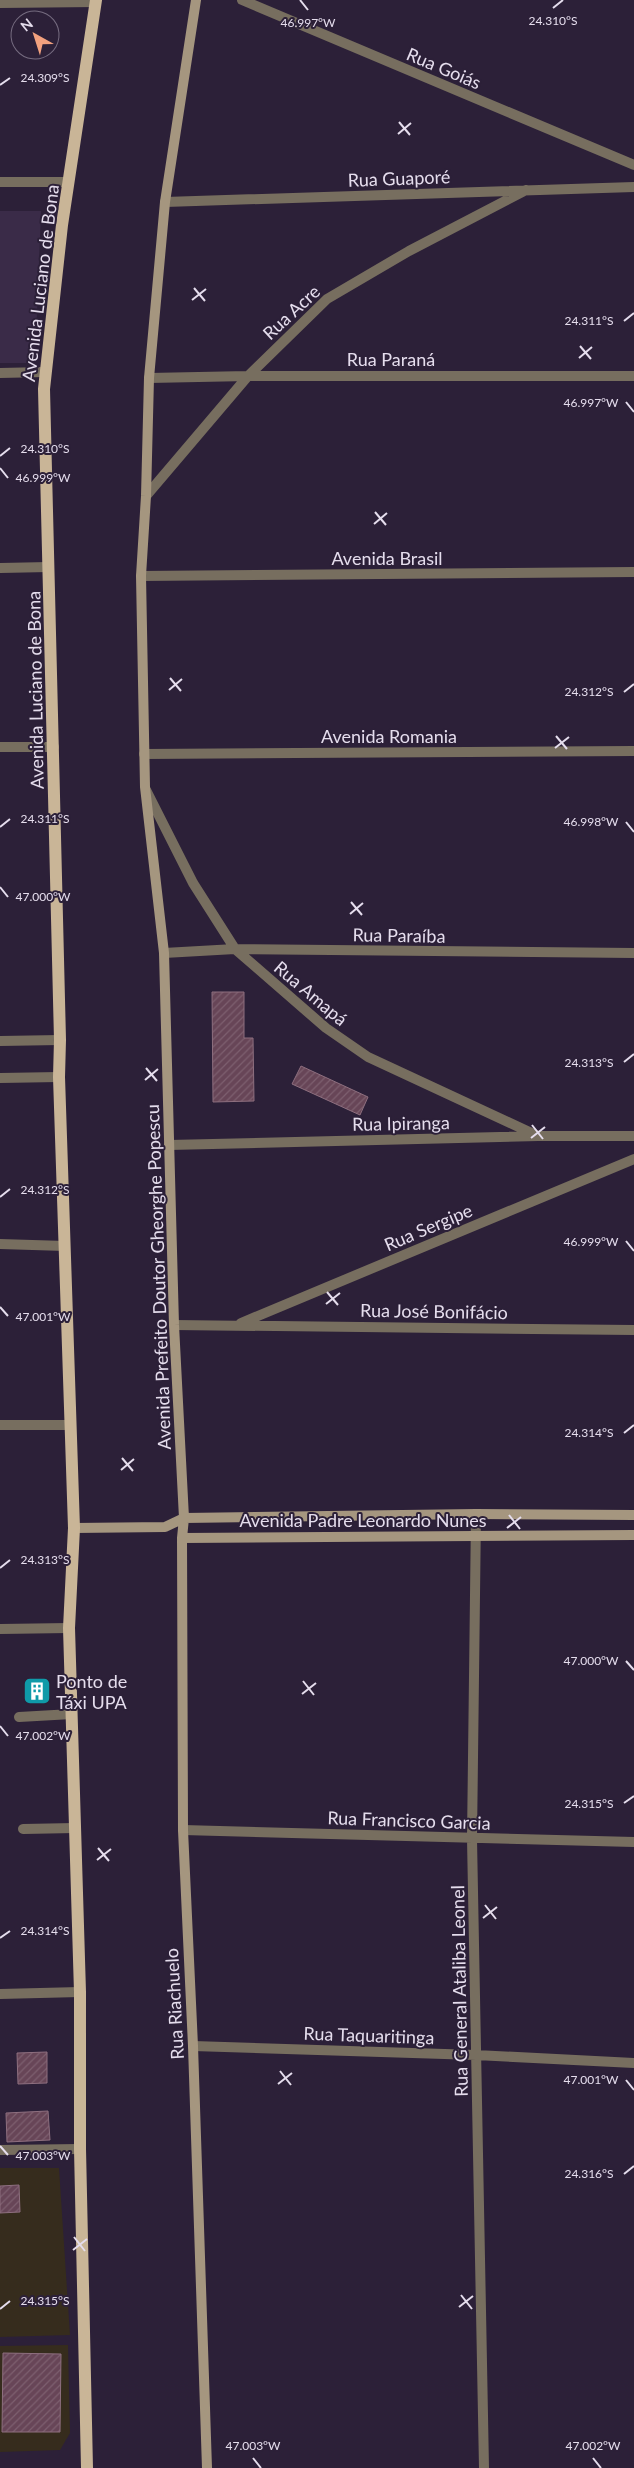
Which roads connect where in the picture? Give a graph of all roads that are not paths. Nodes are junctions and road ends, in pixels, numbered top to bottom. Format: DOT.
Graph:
graph roads {
  1 [pos="196,0"];
  2 [pos="242,0"];
  3 [pos="96,1"];
  4 [pos="0,3"];
  5 [pos="634,165"];
  6 [pos="0,182"];
  7 [pos="69,182"];
  8 [pos="634,187"];
  9 [pos="526,190"];
  10 [pos="165,202"];
  11 [pos="45,372"];
  12 [pos="0,373"];
  13 [pos="248,376"];
  14 [pos="634,376"];
  15 [pos="149,378"];
  16 [pos="146,496"];
  17 [pos="49,567"];
  18 [pos="0,568"];
  19 [pos="634,572"];
  20 [pos="140,576"];
  21 [pos="0,747"];
  22 [pos="54,748"];
  23 [pos="634,751"];
  24 [pos="144,754"];
  25 [pos="145,787"];
  26 [pos="235,949"];
  27 [pos="164,953"];
  28 [pos="634,953"];
  29 [pos="60,1040"];
  30 [pos="0,1041"];
  31 [pos="59,1077"];
  32 [pos="0,1078"];
  33 [pos="538,1136"];
  34 [pos="634,1136"];
  35 [pos="169,1145"];
  36 [pos="634,1159"];
  37 [pos="0,1244"];
  38 [pos="65,1246"];
  39 [pos="174,1325"];
  40 [pos="235,1326"];
  41 [pos="634,1330"];
  42 [pos="0,1425"];
  43 [pos="70,1425"];
  44 [pos="476,1514"];
  45 [pos="634,1515"];
  46 [pos="184,1518"];
  47 [pos="165,1526"];
  48 [pos="74,1528"];
  49 [pos="634,1535"];
  50 [pos="476,1536"];
  51 [pos="182,1538"];
  52 [pos="70,1628"];
  53 [pos="0,1629"];
  54 [pos="72,1714"];
  55 [pos="19,1716"];
  56 [pos="75,1828"];
  57 [pos="23,1829"];
  58 [pos="183,1830"];
  59 [pos="472,1839"];
  60 [pos="634,1842"];
  61 [pos="80,1992"];
  62 [pos="0,1994"];
  63 [pos="193,2046"];
  64 [pos="476,2055"];
  65 [pos="634,2063"];
  66 [pos="80,2149"];
  67 [pos="0,2150"];
  68 [pos="87,2468"];
  69 [pos="207,2468"];
  70 [pos="484,2468"];
  1 -- 10 [label="main road, Avenida Prefeito Doutor Gheorghe Popescu"];
  2 -- 5 [label="street, Rua Goiás"];
  3 -- 4 [label="street"];
  3 -- 7 [label="main road, Avenida Luciano de Bona"];
  6 -- 7 [label="street"];
  7 -- 11 [label="main road, Avenida Luciano de Bona"];
  8 -- 9 [label="street, Rua Guaporé"];
  9 -- 10 [label="street, Rua Guaporé"];
  9 -- 13 [label="street, Rua Acre"];
  10 -- 15 [label="main road, Avenida Prefeito Doutor Gheorghe Popescu"];
  11 -- 12 [label="street"];
  11 -- 17 [label="main road, Avenida Luciano de Bona"];
  13 -- 14 [label="street, Rua Paraná"];
  13 -- 15 [label="street, Rua Paraná"];
  13 -- 16 [label="street, Rua Acre"];
  15 -- 16 [label="main road, Avenida Prefeito Doutor Gheorghe Popescu"];
  16 -- 20 [label="main road, Avenida Prefeito Doutor Gheorghe Popescu"];
  17 -- 18 [label="street"];
  17 -- 22 [label="main road, Avenida Luciano de Bona"];
  19 -- 20 [label="street, Avenida Brasil"];
  20 -- 24 [label="main road, Avenida Prefeito Doutor Gheorghe Popescu"];
  21 -- 22 [label="street"];
  22 -- 29 [label="main road, Avenida Luciano de Bona"];
  23 -- 24 [label="street, Avenida Romania"];
  24 -- 25 [label="main road, Avenida Prefeito Doutor Gheorghe Popescu"];
  25 -- 26 [label="street, Rua Amapá"];
  25 -- 27 [label="main road, Avenida Prefeito Doutor Gheorghe Popescu"];
  26 -- 27 [label="street, Rua Paraíba"];
  26 -- 28 [label="street, Rua Paraíba"];
  26 -- 33 [label="street, Rua Amapá"];
  27 -- 35 [label="main road, Avenida Prefeito Doutor Gheorghe Popescu"];
  29 -- 30 [label="street"];
  29 -- 31 [label="main road, Avenida Luciano de Bona"];
  31 -- 32 [label="street"];
  31 -- 38 [label="main road, Avenida Luciano de Bona"];
  33 -- 34 [label="street, Rua Ipiranga"];
  33 -- 35 [label="street, Rua Ipiranga"];
  35 -- 39 [label="main road, Avenida Prefeito Doutor Gheorghe Popescu"];
  36 -- 40 [label="street, Rua Sergipe"];
  37 -- 38 [label="street"];
  38 -- 43 [label="main road, Avenida Luciano de Bona"];
  39 -- 40 [label="street, Rua José Bonifácio"];
  39 -- 46 [label="main road, Avenida Prefeito Doutor Gheorghe Popescu"];
  40 -- 41 [label="street, Rua José Bonifácio"];
  42 -- 43 [label="street"];
  43 -- 48 [label="main road, Avenida Luciano de Bona"];
  44 -- 45 [label="main road, Avenida Padre Leonardo Nunes"];
  44 -- 46 [label="main road, Avenida Padre Leonardo Nunes"];
  44 -- 50 [label="street, Rua General Ataliba Leonel"];
  46 -- 47 [label="main road"];
  46 -- 51 [label="main road, Avenida Prefeito Doutor Gheorghe Popescu"];
  47 -- 48 [label="main road"];
  47 -- 51 [label="main road"];
  48 -- 52 [label="main road, Avenida Luciano de Bona"];
  49 -- 50 [label="main road, Avenida Padre Leonardo Nunes"];
  50 -- 51 [label="main road, Avenida Padre Leonardo Nunes"];
  50 -- 59 [label="street, Rua General Ataliba Leonel"];
  51 -- 58 [label="main road, Rua Riachuelo"];
  52 -- 53 [label="street"];
  52 -- 54 [label="main road, Avenida Luciano de Bona"];
  54 -- 55 [label="street"];
  54 -- 56 [label="main road, Avenida Luciano de Bona"];
  56 -- 57 [label="street"];
  56 -- 61 [label="main road, Avenida Luciano de Bona"];
  58 -- 59 [label="street, Rua Francisco Garcia"];
  58 -- 63 [label="main road, Rua Riachuelo"];
  59 -- 60 [label="street, Rua Francisco Garcia"];
  59 -- 64 [label="street, Rua General Ataliba Leonel"];
  61 -- 62 [label="street"];
  61 -- 66 [label="main road, Avenida Luciano de Bona"];
  63 -- 64 [label="street, Rua Taquaritinga"];
  63 -- 69 [label="main road, Rua Riachuelo"];
  64 -- 65 [label="street, Rua Taquaritinga"];
  64 -- 70 [label="street, Rua General Ataliba Leonel"];
  66 -- 67 [label="street"];
  66 -- 68 [label="main road, Avenida Luciano de Bona"];
}
